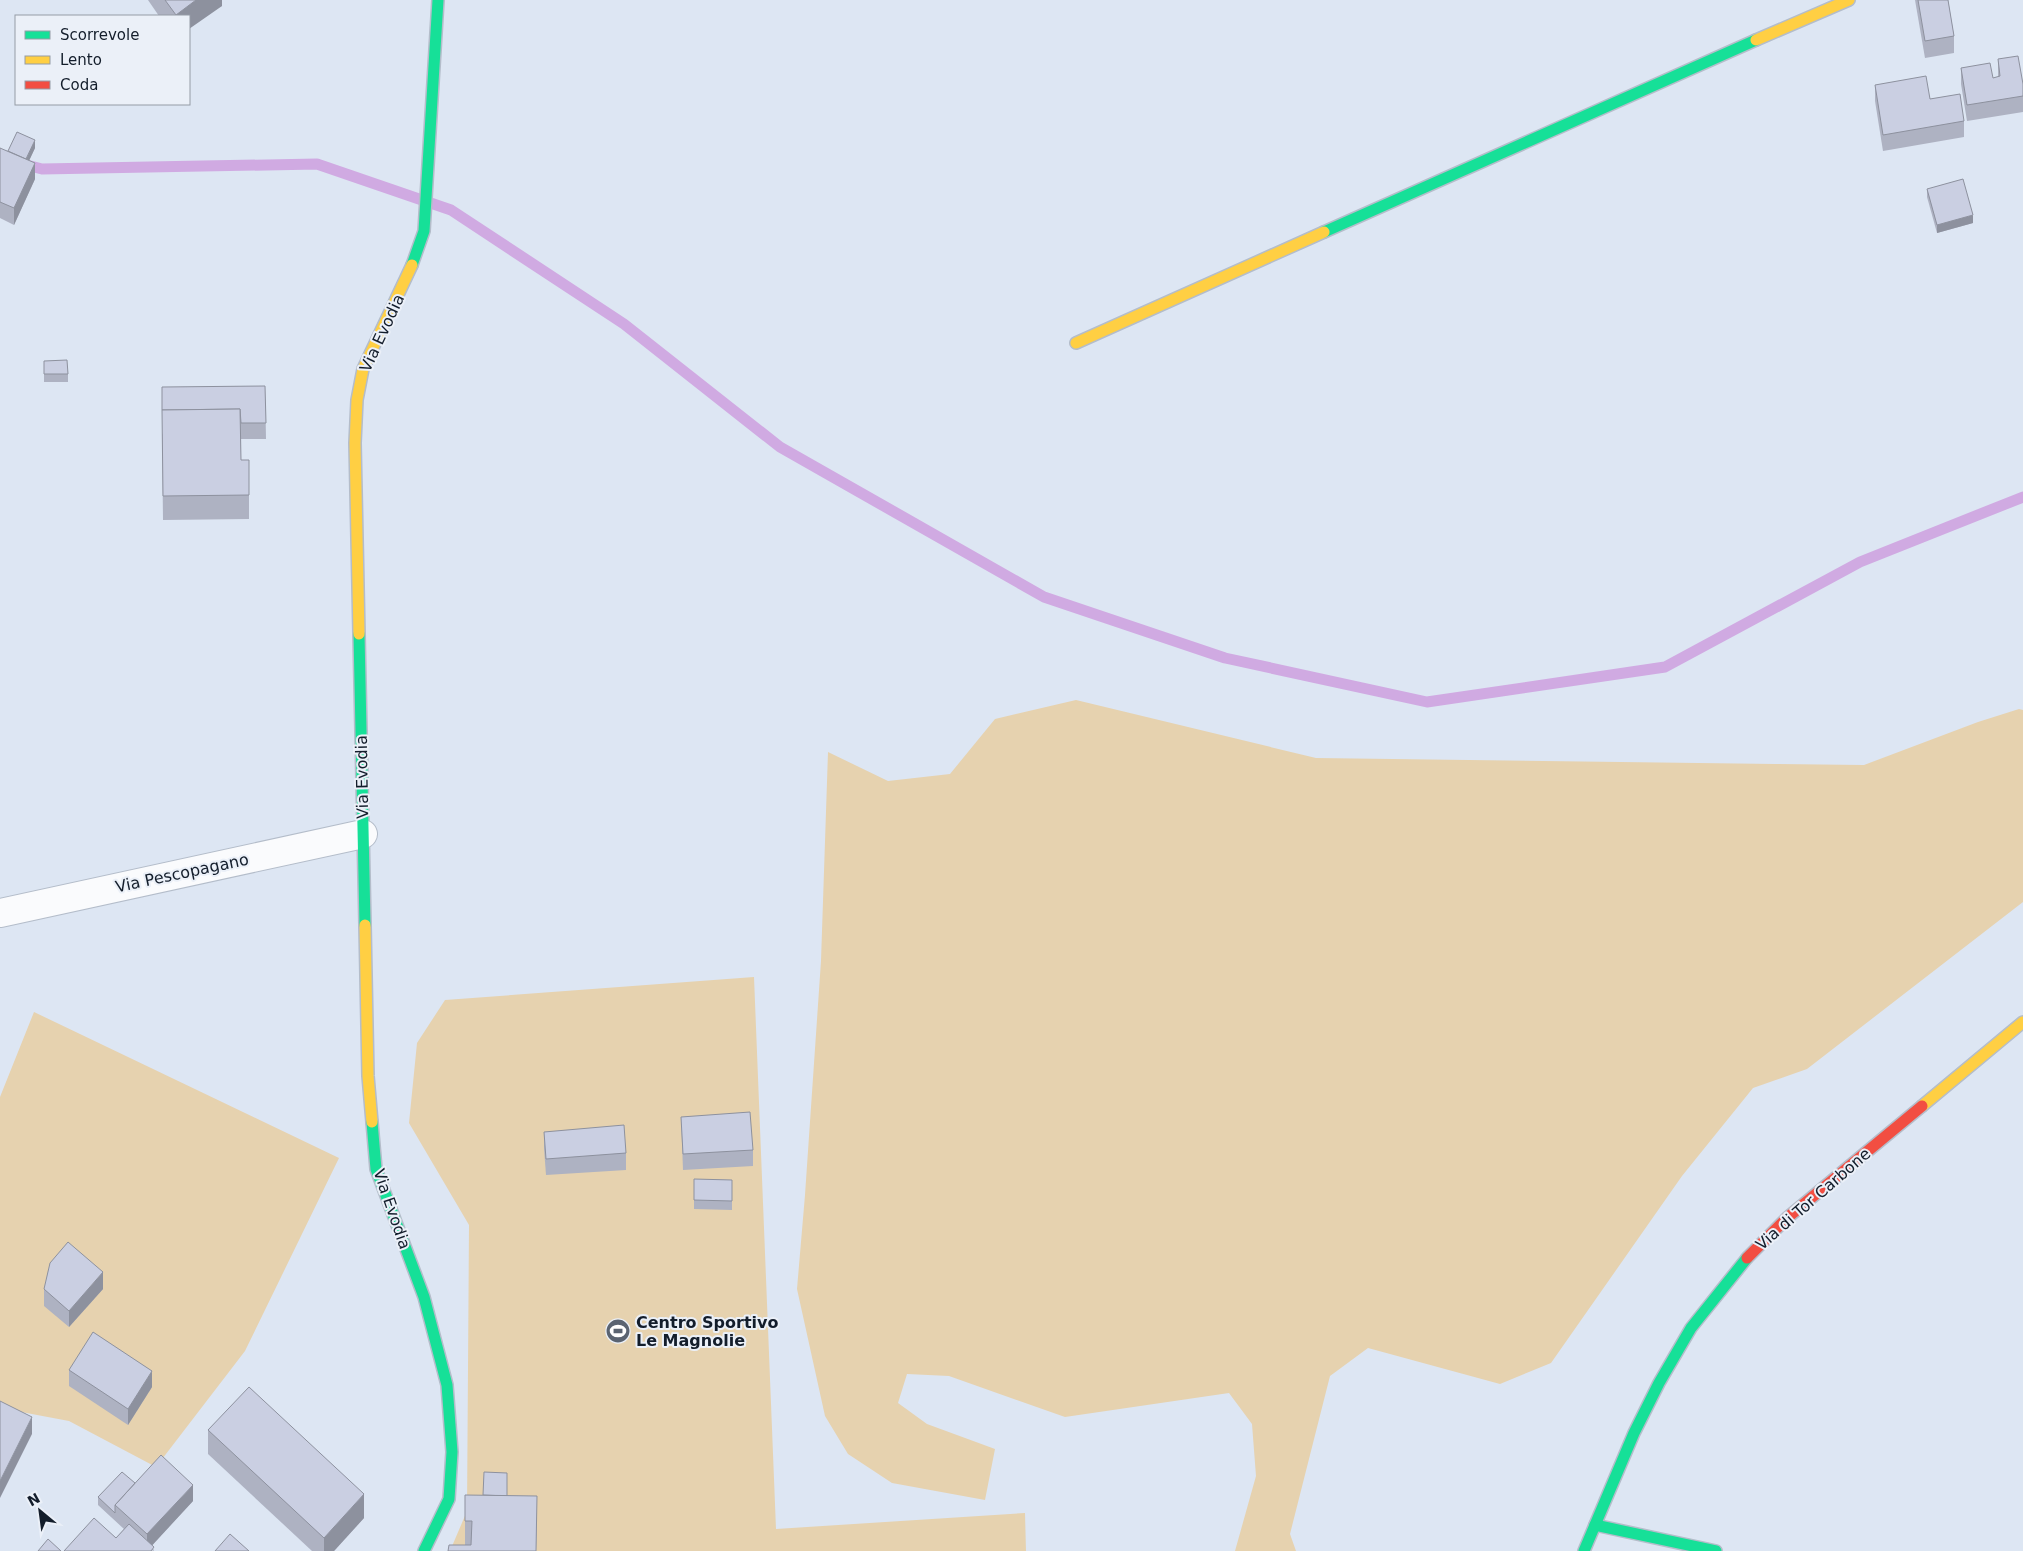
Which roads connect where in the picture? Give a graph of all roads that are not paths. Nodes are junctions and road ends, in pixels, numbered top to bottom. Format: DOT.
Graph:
graph roads {
  1 [pos="438,0"];
  2 [pos="1849,0"];
  3 [pos="1076,343"];
  4 [pos="363,834"];
  5 [pos="0,913"];
  6 [pos="2023,1022"];
  7 [pos="1595,1525"];
  8 [pos="424,1551"];
  9 [pos="1584,1551"];
  10 [pos="1716,1551"];
  1 -- 4 [label="street, Via Evodia"];
  2 -- 3 [label="street"];
  4 -- 5 [label="street, Via Pescopagano"];
  4 -- 8 [label="street, Via Evodia"];
  6 -- 7 [label="street, Via di Tor Carbone"];
  7 -- 9 [label="street, Via di Tor Carbone"];
  7 -- 10 [label="street"];
}
